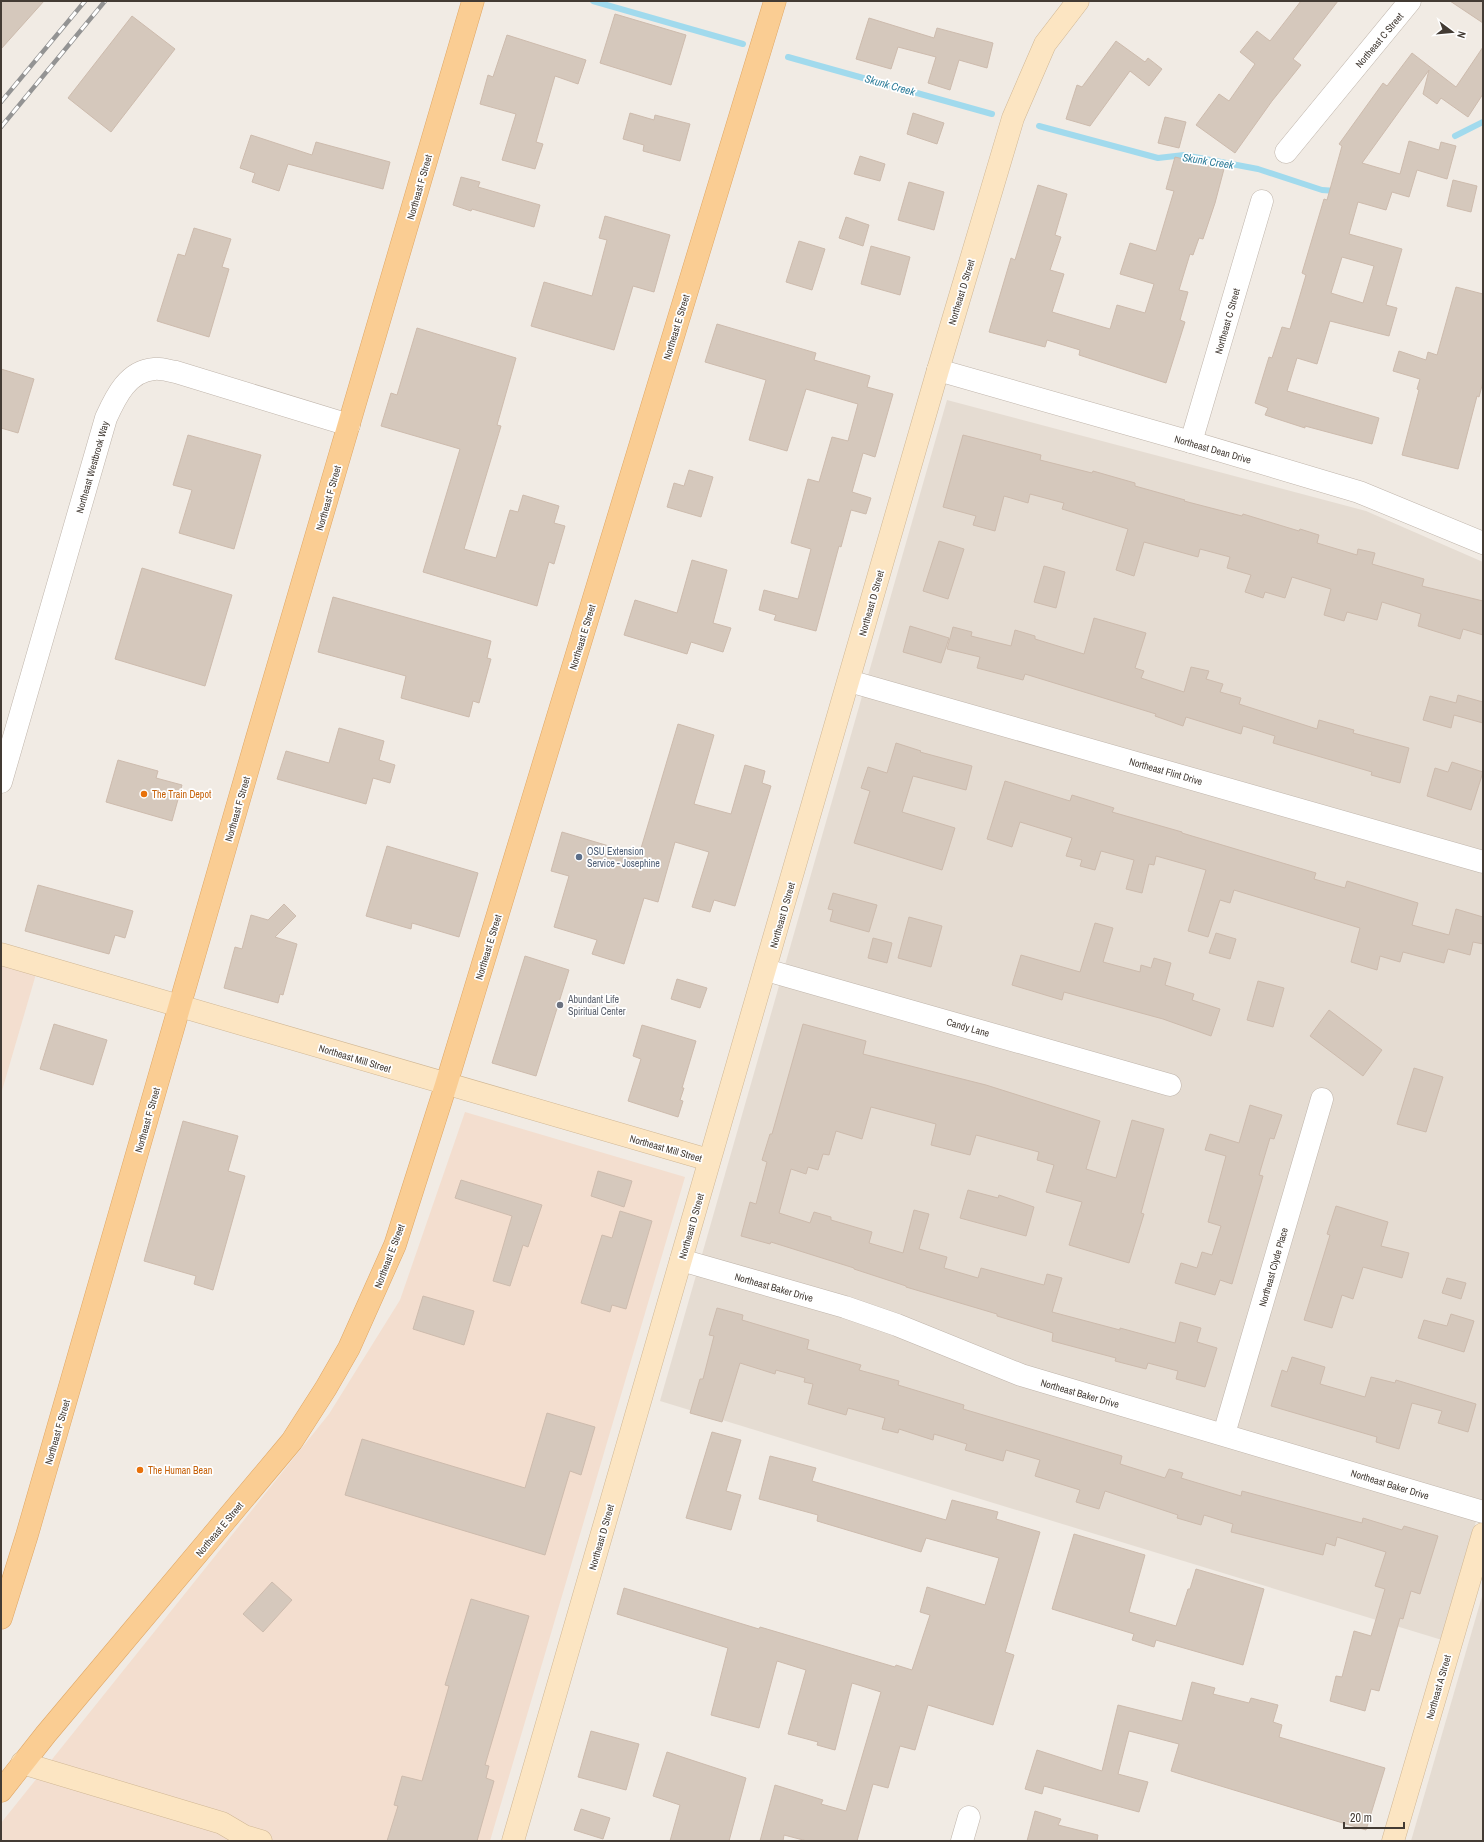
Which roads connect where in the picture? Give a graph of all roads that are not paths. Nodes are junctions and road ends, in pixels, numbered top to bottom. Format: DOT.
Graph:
graph roads {
  1 [pos="473,1"];
  2 [pos="775,1"];
  3 [pos="1078,1"];
  4 [pos="1410,1"];
  5 [pos="1286,152"];
  6 [pos="1262,201"];
  7 [pos="938,370"];
  8 [pos="349,425"];
  9 [pos="1192,442"];
  10 [pos="1483,543"];
  11 [pos="849,681"];
  12 [pos="1,782"];
  13 [pos="1483,862"];
  14 [pos="1,954"];
  15 [pos="766,970"];
  16 [pos="180,1005"];
  17 [pos="446,1085"];
  18 [pos="1170,1085"];
  19 [pos="1322,1099"];
  20 [pos="709,1160"];
  21 [pos="681,1260"];
  22 [pos="1224,1434"];
  23 [pos="1483,1512"];
  24 [pos="1483,1534"];
  25 [pos="1,1618"];
  26 [pos="22,1763"];
  27 [pos="1,1791"];
  28 [pos="969,1817"];
  29 [pos="261,1841"];
  30 [pos="513,1841"];
  31 [pos="962,1841"];
  32 [pos="1393,1841"];
  1 -- 8 [label="main road, Northeast F Street"];
  2 -- 17 [label="main road, Northeast E Street"];
  3 -- 7 [label="street, Northeast D Street"];
  4 -- 5 [label="street, Northeast C Street"];
  6 -- 9 [label="street, Northeast C Street"];
  7 -- 9 [label="street, Northeast Dean Drive"];
  7 -- 11 [label="street, Northeast D Street"];
  8 -- 12 [label="street, Northeast Westbrook Way"];
  8 -- 16 [label="main road, Northeast F Street"];
  9 -- 10 [label="street, Northeast Dean Drive"];
  11 -- 13 [label="street, Northeast Flint Drive"];
  11 -- 15 [label="street, Northeast D Street"];
  14 -- 16 [label="street, Northeast Mill Street"];
  15 -- 18 [label="street, Candy Lane"];
  15 -- 20 [label="street, Northeast D Street"];
  16 -- 17 [label="street, Northeast Mill Street"];
  16 -- 25 [label="main road, Northeast F Street"];
  17 -- 20 [label="street, Northeast Mill Street"];
  17 -- 26 [label="main road, Northeast E Street"];
  19 -- 22 [label="street, Northeast Clyde Place"];
  20 -- 21 [label="street, Northeast D Street"];
  21 -- 22 [label="street, Northeast Baker Drive"];
  21 -- 30 [label="street, Northeast D Street"];
  22 -- 23 [label="street, Northeast Baker Drive"];
  24 -- 32 [label="street, Northeast A Street"];
  26 -- 27 [label="main road, Northeast E Street"];
  26 -- 29 [label="street"];
  28 -- 31 [label="street"];
}
